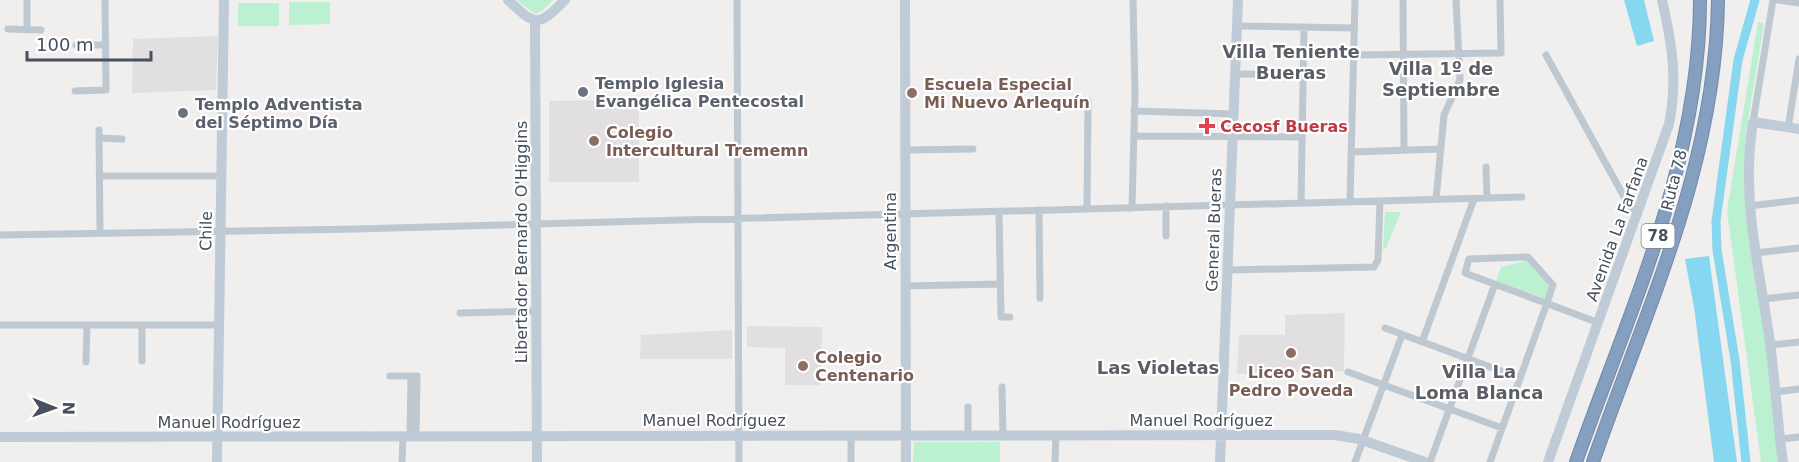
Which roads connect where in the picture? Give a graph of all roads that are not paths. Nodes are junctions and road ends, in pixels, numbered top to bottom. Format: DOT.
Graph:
graph roads {
  1 [pos="27,0"];
  2 [pos="105,0"];
  3 [pos="224,0"];
  4 [pos="508,0"];
  5 [pos="565,0"];
  6 [pos="737,0"];
  7 [pos="905,0"];
  8 [pos="1133,0"];
  9 [pos="1238,0"];
  10 [pos="1355,0"];
  11 [pos="1403,0"];
  12 [pos="1456,0"];
  13 [pos="1500,0"];
  14 [pos="1662,0"];
  15 [pos="1700,0"];
  16 [pos="1718,0"];
  17 [pos="1773,0"];
  18 [pos="1778,0"];
  19 [pos="1799,3"];
  20 [pos="535,22"];
  21 [pos="1237,26"];
  22 [pos="1304,27"];
  23 [pos="1354,28"];
  24 [pos="8,29"];
  25 [pos="27,30"];
  26 [pos="41,30"];
  27 [pos="75,45"];
  28 [pos="106,45"];
  29 [pos="1459,54"];
  30 [pos="1354,55"];
  31 [pos="1404,55"];
  32 [pos="1546,55"];
  33 [pos="1799,59"];
  34 [pos="1235,74"];
  35 [pos="1303,75"];
  36 [pos="75,91"];
  37 [pos="1088,101"];
  38 [pos="1134,111"];
  39 [pos="1234,114"];
  40 [pos="1753,122"];
  41 [pos="1794,129"];
  42 [pos="1134,136"];
  43 [pos="1233,137"];
  44 [pos="1302,137"];
  45 [pos="122,139"];
  46 [pos="973,149"];
  47 [pos="1440,149"];
  48 [pos="905,150"];
  49 [pos="1404,150"];
  50 [pos="1352,152"];
  51 [pos="1486,167"];
  52 [pos="99,176"];
  53 [pos="221,176"];
  54 [pos="1522,197"];
  55 [pos="1487,198"];
  56 [pos="1474,199"];
  57 [pos="1436,200"];
  58 [pos="1799,200"];
  59 [pos="1380,201"];
  60 [pos="1350,202"];
  61 [pos="1301,203"];
  62 [pos="1230,204"];
  63 [pos="1749,206"];
  64 [pos="1132,207"];
  65 [pos="1166,207"];
  66 [pos="1087,209"];
  67 [pos="1039,210"];
  68 [pos="999,212"];
  69 [pos="1638,213"];
  70 [pos="905,214"];
  71 [pos="739,218"];
  72 [pos="537,222"];
  73 [pos="221,230"];
  74 [pos="100,232"];
  75 [pos="0,236"];
  76 [pos="1166,236"];
  77 [pos="1799,248"];
  78 [pos="1755,253"];
  79 [pos="1228,270"];
  80 [pos="1000,284"];
  81 [pos="1495,284"];
  82 [pos="905,286"];
  83 [pos="1799,295"];
  84 [pos="1040,298"];
  85 [pos="1763,299"];
  86 [pos="1547,303"];
  87 [pos="537,311"];
  88 [pos="460,313"];
  89 [pos="1010,317"];
  90 [pos="1599,323"];
  91 [pos="0,325"];
  92 [pos="87,325"];
  93 [pos="142,325"];
  94 [pos="219,325"];
  95 [pos="1385,328"];
  96 [pos="1402,335"];
  97 [pos="1422,342"];
  98 [pos="1799,342"];
  99 [pos="1770,345"];
  100 [pos="1467,358"];
  101 [pos="142,361"];
  102 [pos="86,362"];
  103 [pos="1348,372"];
  104 [pos="390,376"];
  105 [pos="1520,378"];
  106 [pos="1384,385"];
  107 [pos="1002,387"];
  108 [pos="1799,389"];
  109 [pos="1775,392"];
  110 [pos="968,407"];
  111 [pos="1448,409"];
  112 [pos="1502,428"];
  113 [pos="1003,432"];
  114 [pos="538,435"];
  115 [pos="740,435"];
  116 [pos="851,435"];
  117 [pos="906,435"];
  118 [pos="968,435"];
  119 [pos="1056,435"];
  120 [pos="1221,435"];
  121 [pos="217,436"];
  122 [pos="0,437"];
  123 [pos="410,437"];
  124 [pos="1799,437"];
  125 [pos="1780,439"];
  126 [pos="1363,440"];
  127 [pos="217,462"];
  128 [pos="402,462"];
  129 [pos="537,462"];
  130 [pos="740,462"];
  131 [pos="851,462"];
  132 [pos="906,462"];
  133 [pos="1055,462"];
  134 [pos="1220,462"];
  135 [pos="1355,462"];
  136 [pos="1425,462"];
  137 [pos="1430,462"];
  138 [pos="1490,462"];
  139 [pos="1548,462"];
  140 [pos="1576,462"];
  141 [pos="1593,462"];
  142 [pos="1783,462"];
  1 -- 25 [label="street"];
  2 -- 28 [label="street"];
  3 -- 53 [label="street, Chile"];
  4 -- 20 [label="street"];
  5 -- 20 [label="street"];
  6 -- 71 [label="street"];
  7 -- 48 [label="street, Argentina"];
  8 -- 38 [label="street"];
  9 -- 21 [label="street, General Bueras"];
  10 -- 23 [label="street"];
  11 -- 31 [label="street"];
  12 -- 29 [label="street"];
  13 -- 29 [label="street"];
  14 -- 69 [label="street, Avenida La Farfana"];
  15 -- 140 [label="highway, Ruta 78 / 78"];
  16 -- 141 [label="highway, Ruta 78 / 78"];
  17 -- 40 [label="street"];
  18 -- 19 [label="street"];
  20 -- 72 [label="street, Libertador Bernardo O'Higgins"];
  21 -- 22 [label="street"];
  21 -- 34 [label="street, General Bueras"];
  22 -- 23 [label="street"];
  22 -- 35 [label="street"];
  23 -- 30 [label="street"];
  24 -- 25 [label="street"];
  25 -- 26 [label="street"];
  27 -- 28 [label="street"];
  28 -- 36 [label="street"];
  29 -- 31 [label="street"];
  29 -- 47 [label="street"];
  30 -- 31 [label="street"];
  30 -- 50 [label="street"];
  31 -- 49 [label="street"];
  32 -- 69 [label="street"];
  33 -- 41 [label="street"];
  34 -- 35 [label="street"];
  34 -- 39 [label="street, General Bueras"];
  35 -- 44 [label="street"];
  37 -- 66 [label="street"];
  38 -- 39 [label="street"];
  38 -- 42 [label="street"];
  39 -- 43 [label="street, General Bueras"];
  40 -- 41 [label="street"];
  40 -- 63 [label="street"];
  42 -- 43 [label="street"];
  42 -- 64 [label="street"];
  43 -- 44 [label="street"];
  43 -- 62 [label="street, General Bueras"];
  44 -- 61 [label="street"];
  45 -- 52 [label="street"];
  46 -- 48 [label="street"];
  47 -- 49 [label="street"];
  47 -- 57 [label="street"];
  48 -- 70 [label="street, Argentina"];
  49 -- 50 [label="street"];
  50 -- 60 [label="street"];
  51 -- 55 [label="street"];
  52 -- 53 [label="street"];
  52 -- 74 [label="street"];
  53 -- 73 [label="street, Chile"];
  54 -- 55 [label="street"];
  55 -- 56 [label="street"];
  56 -- 57 [label="street"];
  56 -- 97 [label="street"];
  57 -- 59 [label="street"];
  58 -- 63 [label="street"];
  59 -- 60 [label="street"];
  59 -- 79 [label="street"];
  60 -- 61 [label="street"];
  61 -- 62 [label="street"];
  62 -- 65 [label="street"];
  62 -- 79 [label="street, General Bueras"];
  63 -- 78 [label="street"];
  64 -- 65 [label="street"];
  64 -- 66 [label="street"];
  65 -- 76 [label="street"];
  66 -- 67 [label="street"];
  67 -- 68 [label="street"];
  67 -- 84 [label="street"];
  68 -- 70 [label="street"];
  68 -- 80 [label="street"];
  69 -- 90 [label="street, Avenida La Farfana"];
  70 -- 71 [label="street"];
  70 -- 82 [label="street, Argentina"];
  71 -- 72 [label="street"];
  71 -- 115 [label="street"];
  72 -- 73 [label="street"];
  72 -- 87 [label="street, Libertador Bernardo O'Higgins"];
  73 -- 74 [label="street"];
  73 -- 94 [label="street, Chile"];
  74 -- 75 [label="street"];
  77 -- 78 [label="street"];
  78 -- 85 [label="street"];
  79 -- 120 [label="street, General Bueras"];
  80 -- 82 [label="street"];
  80 -- 89 [label="street"];
  81 -- 86 [label="street"];
  81 -- 86 [label="street"];
  81 -- 100 [label="street"];
  82 -- 117 [label="street, Argentina"];
  83 -- 85 [label="street"];
  85 -- 99 [label="street"];
  86 -- 90 [label="street"];
  86 -- 105 [label="street"];
  87 -- 88 [label="street"];
  87 -- 114 [label="street, Libertador Bernardo O'Higgins"];
  90 -- 139 [label="street, Avenida La Farfana"];
  91 -- 92 [label="street"];
  92 -- 93 [label="street"];
  92 -- 102 [label="street"];
  93 -- 94 [label="street"];
  93 -- 101 [label="street"];
  94 -- 121 [label="street, Chile"];
  95 -- 96 [label="street"];
  96 -- 97 [label="street"];
  96 -- 106 [label="street"];
  97 -- 100 [label="street"];
  98 -- 99 [label="street"];
  99 -- 109 [label="street"];
  100 -- 105 [label="street"];
  100 -- 111 [label="street"];
  103 -- 106 [label="street"];
  104 -- 123 [label="street"];
  105 -- 112 [label="street"];
  106 -- 111 [label="street"];
  106 -- 126 [label="street"];
  107 -- 113 [label="street"];
  108 -- 109 [label="street"];
  109 -- 125 [label="street"];
  110 -- 118 [label="street"];
  111 -- 112 [label="street"];
  111 -- 137 [label="street"];
  112 -- 138 [label="street"];
  113 -- 118 [label="street, Manuel Rodríguez"];
  113 -- 119 [label="street, Manuel Rodríguez"];
  114 -- 115 [label="street, Manuel Rodríguez"];
  114 -- 123 [label="street, Manuel Rodríguez"];
  114 -- 129 [label="street, Libertador Bernardo O'Higgins"];
  115 -- 116 [label="street, Manuel Rodríguez"];
  115 -- 130 [label="street"];
  116 -- 117 [label="street, Manuel Rodríguez"];
  116 -- 131 [label="street"];
  117 -- 118 [label="street, Manuel Rodríguez"];
  117 -- 132 [label="street, Argentina"];
  119 -- 120 [label="street, Manuel Rodríguez"];
  119 -- 133 [label="street"];
  120 -- 126 [label="street, Manuel Rodríguez"];
  120 -- 134 [label="street, General Bueras"];
  121 -- 122 [label="street, Manuel Rodríguez"];
  121 -- 123 [label="street, Manuel Rodríguez"];
  121 -- 127 [label="street, Chile"];
  123 -- 128 [label="street"];
  124 -- 125 [label="street"];
  125 -- 142 [label="street"];
  126 -- 135 [label="street"];
  126 -- 136 [label="street, Manuel Rodríguez"];
}
